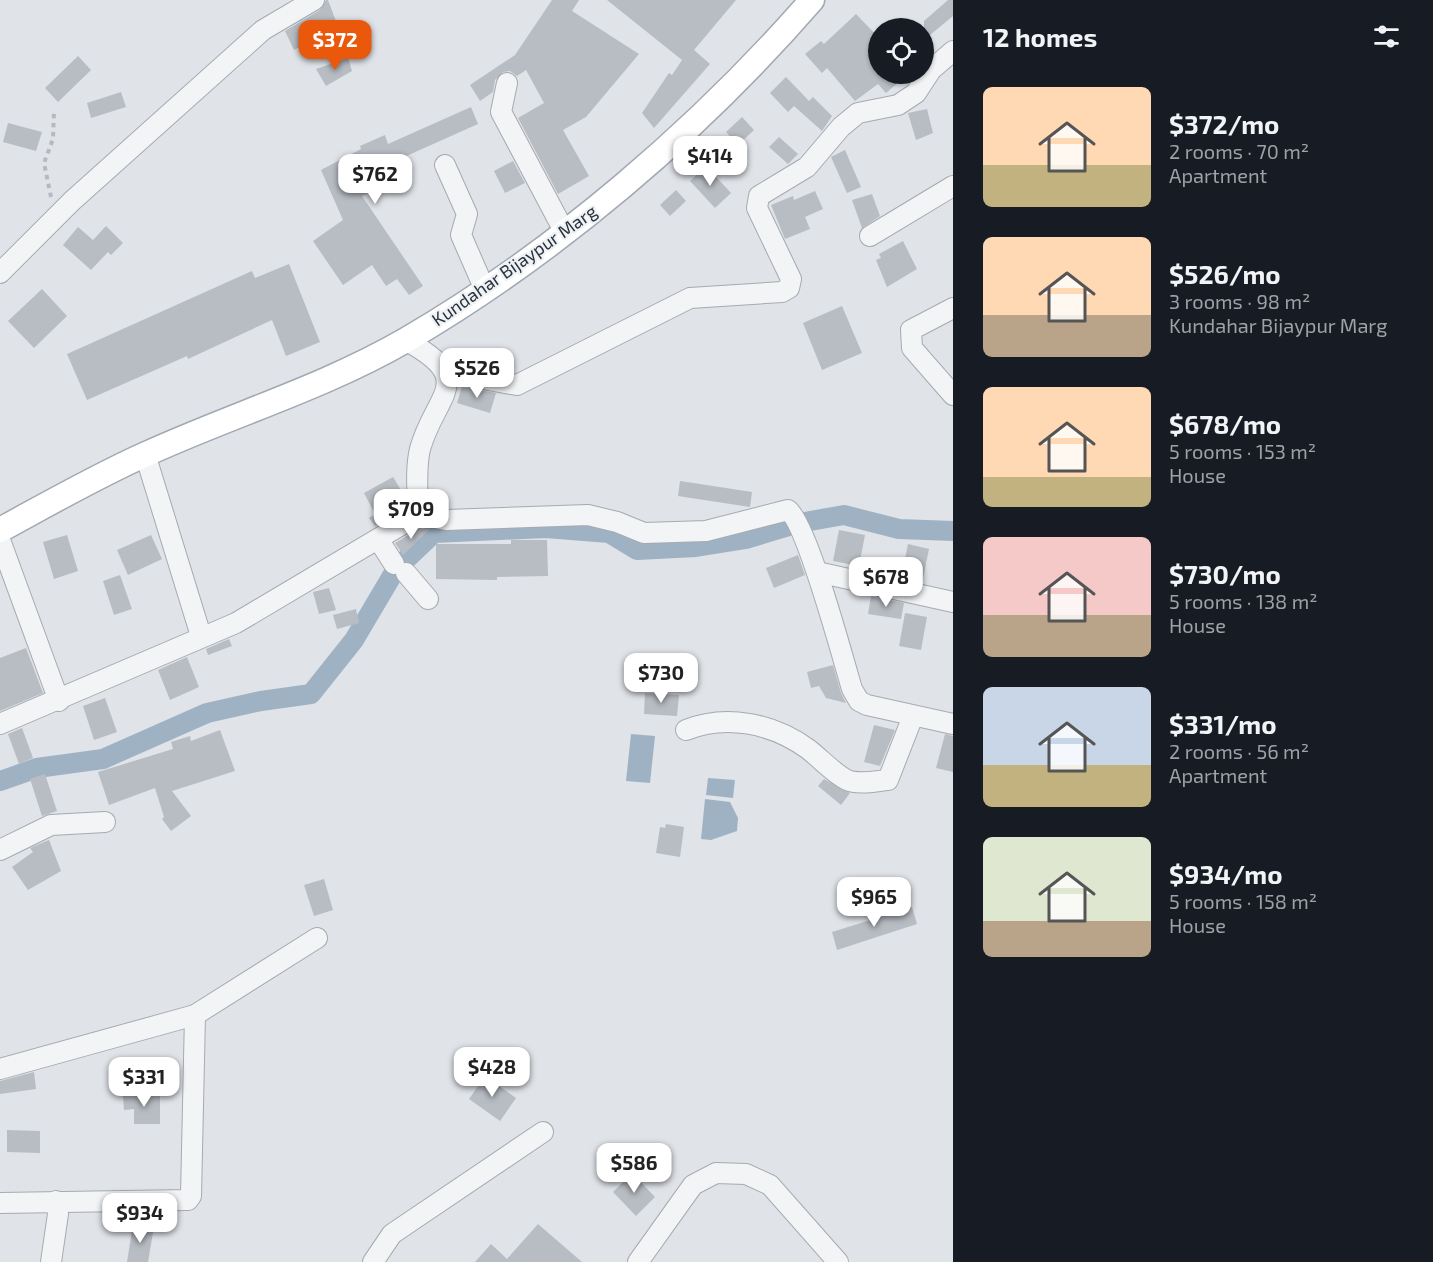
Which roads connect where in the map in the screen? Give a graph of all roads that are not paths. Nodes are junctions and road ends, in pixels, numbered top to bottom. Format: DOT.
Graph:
graph roads {
  1 [pos="314,0"];
  2 [pos="812,0"];
  3 [pos="953,51"];
  4 [pos="507,83"];
  5 [pos="445,165"];
  6 [pos="953,186"];
  7 [pos="564,231"];
  8 [pos="870,236"];
  9 [pos="0,273"];
  10 [pos="485,290"];
  11 [pos="953,308"];
  12 [pos="405,340"];
  13 [pos="445,372"];
  14 [pos="953,395"];
  15 [pos="145,454"];
  16 [pos="418,515"];
  17 [pos="0,530"];
  18 [pos="378,539"];
  19 [pos="0,540"];
  20 [pos="817,572"];
  21 [pos="428,599"];
  22 [pos="953,602"];
  23 [pos="201,636"];
  24 [pos="59,700"];
  25 [pos="913,716"];
  26 [pos="0,724"];
  27 [pos="953,724"];
  28 [pos="686,730"];
  29 [pos="105,822"];
  30 [pos="0,850"];
  31 [pos="317,938"];
  32 [pos="195,1015"];
  33 [pos="0,1069"];
  34 [pos="543,1132"];
  35 [pos="56,1202"];
  36 [pos="0,1203"];
  37 [pos="51,1262"];
  38 [pos="373,1262"];
  39 [pos="638,1262"];
  40 [pos="838,1262"];
  1 -- 9 [label="street"];
  2 -- 7 [label="main road, Kundahar Bijaypur Marg"];
  3 -- 13 [label="street"];
  4 -- 7 [label="street"];
  5 -- 10 [label="street"];
  6 -- 8 [label="street"];
  7 -- 10 [label="main road, Kundahar Bijaypur Marg"];
  10 -- 12 [label="main road, Kundahar Bijaypur Marg"];
  11 -- 14 [label="street"];
  12 -- 13 [label="street"];
  12 -- 15 [label="main road, Kundahar Bijaypur Marg"];
  13 -- 16 [label="street"];
  15 -- 17 [label="main road, Kundahar Bijaypur Marg"];
  15 -- 23 [label="street"];
  16 -- 18 [label="street"];
  16 -- 20 [label="street"];
  18 -- 21 [label="street"];
  18 -- 23 [label="street"];
  19 -- 24 [label="street"];
  20 -- 22 [label="street"];
  20 -- 25 [label="street"];
  23 -- 24 [label="street"];
  24 -- 26 [label="street"];
  25 -- 27 [label="street"];
  25 -- 28 [label="street"];
  29 -- 30 [label="street"];
  31 -- 32 [label="street"];
  32 -- 33 [label="street"];
  32 -- 35 [label="street"];
  34 -- 38 [label="street"];
  35 -- 36 [label="street"];
  35 -- 37 [label="street"];
  39 -- 40 [label="street"];
}
